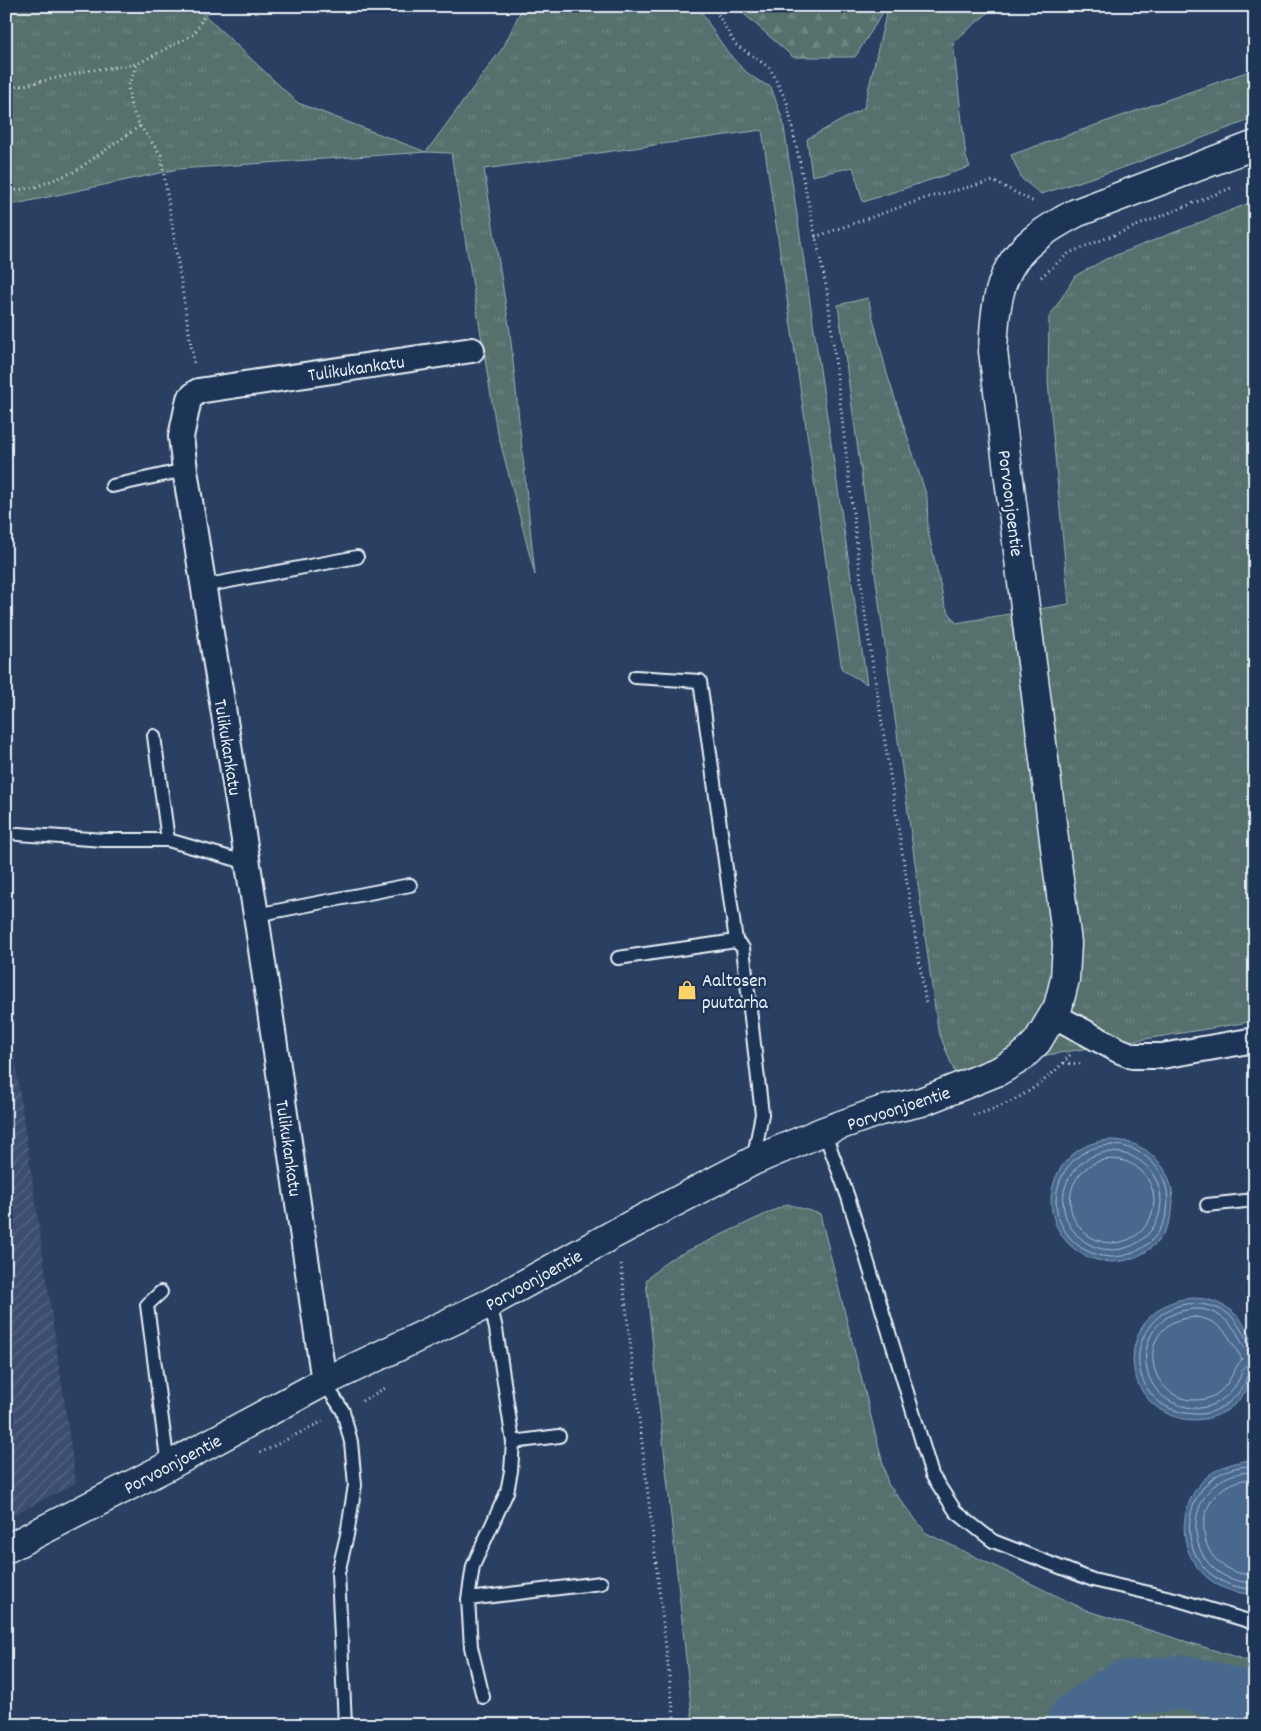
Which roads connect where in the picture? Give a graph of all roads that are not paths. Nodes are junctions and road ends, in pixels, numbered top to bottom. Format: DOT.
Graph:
graph roads {
  1 [pos="1255,145"];
  2 [pos="472,350"];
  3 [pos="185,470"];
  4 [pos="112,486"];
  5 [pos="356,557"];
  6 [pos="203,586"];
  7 [pos="635,677"];
  8 [pos="154,736"];
  9 [pos="18,834"];
  10 [pos="168,840"];
  11 [pos="248,863"];
  12 [pos="410,885"];
  13 [pos="256,915"];
  14 [pos="736,941"];
  15 [pos="618,958"];
  16 [pos="1053,1015"];
  17 [pos="1255,1040"];
  18 [pos="824,1132"];
  19 [pos="753,1161"];
  20 [pos="1255,1200"];
  21 [pos="1207,1205"];
  22 [pos="161,1292"];
  23 [pos="490,1303"];
  24 [pos="324,1382"];
  25 [pos="559,1436"];
  26 [pos="513,1442"];
  27 [pos="168,1466"];
  28 [pos="6,1549"];
  29 [pos="601,1583"];
  30 [pos="468,1599"];
  31 [pos="1255,1623"];
  32 [pos="483,1697"];
  33 [pos="345,1725"];
  1 -- 16 [label="street, Porvoonjoentie"];
  2 -- 3 [label="street, Tulikukankatu"];
  3 -- 4 [label="lane"];
  3 -- 6 [label="street, Tulikukankatu"];
  5 -- 6 [label="lane"];
  6 -- 11 [label="street, Tulikukankatu"];
  7 -- 14 [label="lane"];
  8 -- 10 [label="lane"];
  9 -- 10 [label="lane"];
  10 -- 11 [label="lane"];
  11 -- 13 [label="street, Tulikukankatu"];
  12 -- 13 [label="lane"];
  13 -- 24 [label="street, Tulikukankatu"];
  14 -- 15 [label="lane"];
  14 -- 19 [label="lane"];
  16 -- 17 [label="street"];
  16 -- 18 [label="street, Porvoonjoentie"];
  18 -- 19 [label="street, Porvoonjoentie"];
  18 -- 31 [label="lane"];
  19 -- 23 [label="street, Porvoonjoentie"];
  20 -- 21 [label="lane"];
  22 -- 27 [label="lane"];
  23 -- 24 [label="street, Porvoonjoentie"];
  23 -- 26 [label="lane"];
  24 -- 27 [label="street, Porvoonjoentie"];
  24 -- 33 [label="lane"];
  25 -- 26 [label="lane"];
  26 -- 30 [label="lane"];
  27 -- 28 [label="street, Porvoonjoentie"];
  29 -- 30 [label="lane"];
  30 -- 32 [label="lane"];
}
